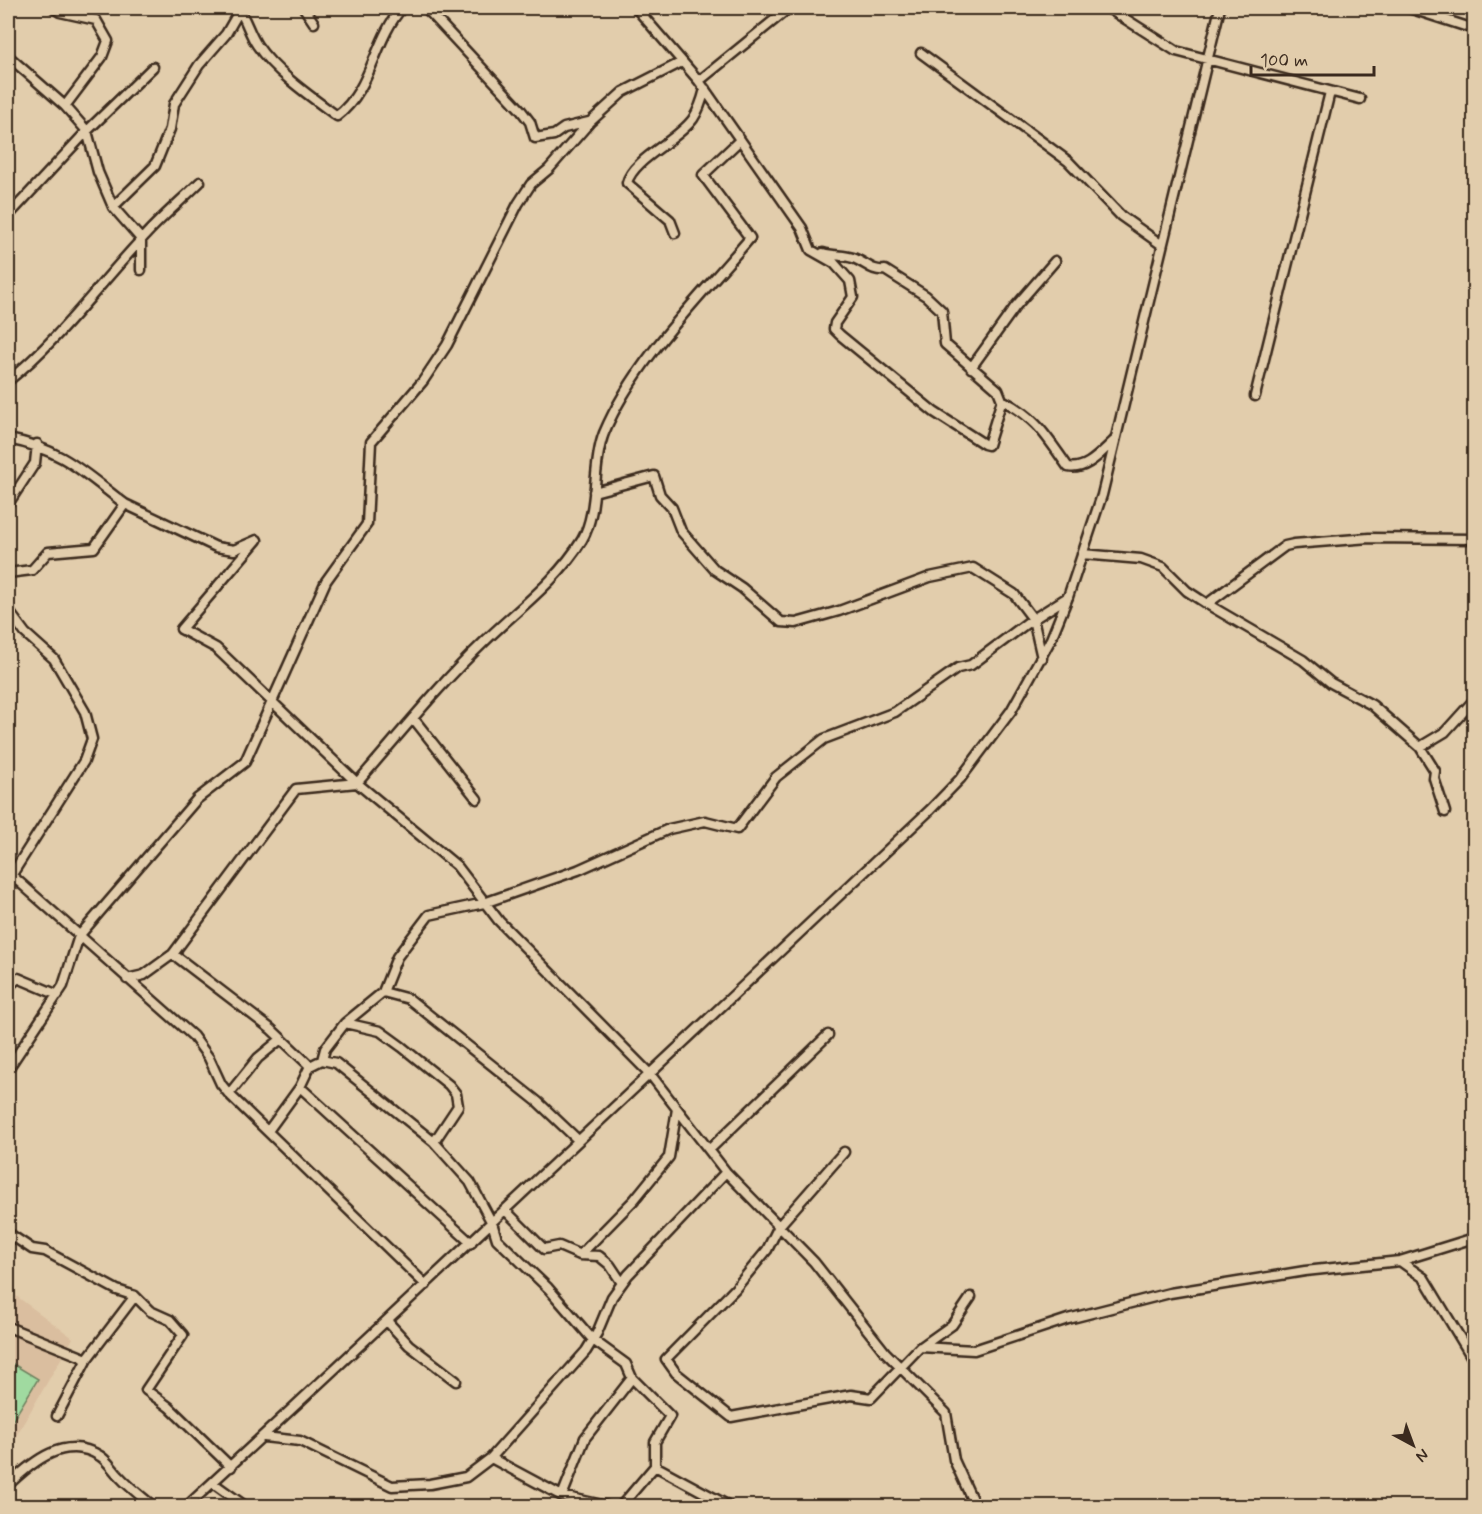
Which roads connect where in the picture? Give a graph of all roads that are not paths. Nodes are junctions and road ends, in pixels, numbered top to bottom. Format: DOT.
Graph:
graph roads {
  1 [pos="54,8"];
  2 [pos="240,8"];
  3 [pos="304,8"];
  4 [pos="402,8"];
  5 [pos="426,8"];
  6 [pos="636,8"];
  7 [pos="789,8"];
  8 [pos="1108,8"];
  9 [pos="1220,8"];
  10 [pos="1410,8"];
  11 [pos="314,23"];
  12 [pos="1474,29"];
  13 [pos="921,53"];
  14 [pos="8,56"];
  15 [pos="1207,61"];
  16 [pos="682,62"];
  17 [pos="153,67"];
  18 [pos="699,81"];
  19 [pos="705,89"];
  20 [pos="1330,92"];
  21 [pos="1360,99"];
  22 [pos="65,106"];
  23 [pos="590,122"];
  24 [pos="87,130"];
  25 [pos="739,141"];
  26 [pos="201,182"];
  27 [pos="113,207"];
  28 [pos="8,216"];
  29 [pos="675,233"];
  30 [pos="141,239"];
  31 [pos="1162,245"];
  32 [pos="811,250"];
  33 [pos="1055,261"];
  34 [pos="141,270"];
  35 [pos="971,368"];
  36 [pos="8,381"];
  37 [pos="1255,396"];
  38 [pos="1002,400"];
  39 [pos="8,439"];
  40 [pos="1115,440"];
  41 [pos="37,444"];
  42 [pos="594,492"];
  43 [pos="8,504"];
  44 [pos="125,504"];
  45 [pos="1474,539"];
  46 [pos="1082,554"];
  47 [pos="8,573"];
  48 [pos="1068,597"];
  49 [pos="1207,604"];
  50 [pos="8,610"];
  51 [pos="1033,619"];
  52 [pos="1041,657"];
  53 [pos="1474,700"];
  54 [pos="273,704"];
  55 [pos="413,718"];
  56 [pos="1420,747"];
  57 [pos="357,783"];
  58 [pos="477,799"];
  59 [pos="1444,812"];
  60 [pos="9,876"];
  61 [pos="484,903"];
  62 [pos="79,936"];
  63 [pos="173,954"];
  64 [pos="127,979"];
  65 [pos="8,987"];
  66 [pos="383,992"];
  67 [pos="58,994"];
  68 [pos="345,1023"];
  69 [pos="828,1035"];
  70 [pos="281,1039"];
  71 [pos="322,1060"];
  72 [pos="310,1066"];
  73 [pos="8,1069"];
  74 [pos="650,1074"];
  75 [pos="300,1088"];
  76 [pos="229,1094"];
  77 [pos="677,1110"];
  78 [pos="268,1131"];
  79 [pos="578,1140"];
  80 [pos="434,1142"];
  81 [pos="709,1150"];
  82 [pos="844,1152"];
  83 [pos="726,1172"];
  84 [pos="506,1211"];
  85 [pos="492,1223"];
  86 [pos="779,1226"];
  87 [pos="8,1233"];
  88 [pos="1474,1238"];
  89 [pos="471,1243"];
  90 [pos="580,1255"];
  91 [pos="1401,1261"];
  92 [pos="622,1283"];
  93 [pos="426,1285"];
  94 [pos="135,1296"];
  95 [pos="971,1297"];
  96 [pos="387,1321"];
  97 [pos="8,1327"];
  98 [pos="593,1340"];
  99 [pos="920,1347"];
  100 [pos="87,1359"];
  101 [pos="1474,1361"];
  102 [pos="901,1367"];
  103 [pos="632,1378"];
  104 [pos="456,1381"];
  105 [pos="57,1416"];
  106 [pos="264,1437"];
  107 [pos="491,1458"];
  108 [pos="655,1466"];
  109 [pos="231,1467"];
  110 [pos="213,1483"];
  111 [pos="8,1485"];
  112 [pos="562,1496"];
  113 [pos="153,1506"];
  114 [pos="187,1506"];
  115 [pos="245,1506"];
  116 [pos="607,1506"];
  117 [pos="621,1506"];
  118 [pos="729,1506"];
  119 [pos="975,1506"];
  1 -- 22 [label="street"];
  2 -- 4 [label="street"];
  2 -- 27 [label="street"];
  3 -- 11 [label="street"];
  5 -- 23 [label="street"];
  6 -- 16 [label="street"];
  7 -- 18 [label="street"];
  8 -- 15 [label="street"];
  9 -- 15 [label="street"];
  10 -- 12 [label="street"];
  13 -- 31 [label="street"];
  14 -- 22 [label="street"];
  15 -- 20 [label="street"];
  15 -- 31 [label="street"];
  16 -- 18 [label="street"];
  16 -- 23 [label="street"];
  17 -- 24 [label="street"];
  18 -- 19 [label="street"];
  19 -- 25 [label="street"];
  19 -- 29 [label="street"];
  20 -- 21 [label="street"];
  20 -- 37 [label="street"];
  22 -- 24 [label="street"];
  23 -- 54 [label="street"];
  24 -- 27 [label="street"];
  24 -- 28 [label="street"];
  25 -- 32 [label="street"];
  25 -- 42 [label="street"];
  26 -- 30 [label="street"];
  27 -- 30 [label="street"];
  30 -- 34 [label="street"];
  30 -- 36 [label="street"];
  31 -- 40 [label="street"];
  32 -- 35 [label="street"];
  32 -- 38 [label="street"];
  33 -- 35 [label="street"];
  35 -- 38 [label="street"];
  38 -- 40 [label="street"];
  39 -- 41 [label="street"];
  40 -- 46 [label="street"];
  41 -- 43 [label="street"];
  41 -- 44 [label="street"];
  42 -- 51 [label="street"];
  42 -- 55 [label="street"];
  44 -- 47 [label="street"];
  44 -- 54 [label="street"];
  45 -- 49 [label="street"];
  46 -- 48 [label="street"];
  46 -- 49 [label="street"];
  48 -- 51 [label="street"];
  48 -- 52 [label="street"];
  49 -- 56 [label="street"];
  50 -- 60 [label="street"];
  51 -- 52 [label="street"];
  51 -- 61 [label="street"];
  52 -- 74 [label="street"];
  53 -- 56 [label="street"];
  54 -- 57 [label="street"];
  54 -- 62 [label="street"];
  55 -- 57 [label="street"];
  55 -- 58 [label="street"];
  56 -- 59 [label="street"];
  57 -- 61 [label="street"];
  57 -- 63 [label="street"];
  60 -- 62 [label="street"];
  61 -- 66 [label="street"];
  61 -- 74 [label="street"];
  62 -- 64 [label="street"];
  62 -- 67 [label="street"];
  63 -- 64 [label="street"];
  63 -- 70 [label="street"];
  64 -- 76 [label="street"];
  65 -- 67 [label="street"];
  66 -- 68 [label="street"];
  66 -- 79 [label="street"];
  67 -- 73 [label="street"];
  68 -- 71 [label="street"];
  68 -- 80 [label="street"];
  69 -- 81 [label="street"];
  70 -- 72 [label="street"];
  70 -- 76 [label="street"];
  71 -- 72 [label="street"];
  71 -- 80 [label="street"];
  72 -- 75 [label="street"];
  74 -- 77 [label="street"];
  74 -- 79 [label="street"];
  75 -- 78 [label="street"];
  75 -- 89 [label="street"];
  76 -- 78 [label="street"];
  77 -- 81 [label="street"];
  77 -- 90 [label="street"];
  78 -- 93 [label="street"];
  79 -- 84 [label="street"];
  80 -- 85 [label="street"];
  81 -- 83 [label="street"];
  82 -- 86 [label="street"];
  83 -- 86 [label="street"];
  83 -- 92 [label="street"];
  84 -- 85 [label="street"];
  84 -- 90 [label="street"];
  85 -- 89 [label="street"];
  85 -- 98 [label="street"];
  86 -- 102 [label="street"];
  86 -- 102 [label="street"];
  87 -- 94 [label="street"];
  88 -- 91 [label="street"];
  89 -- 93 [label="street"];
  90 -- 92 [label="street"];
  91 -- 99 [label="street"];
  91 -- 101 [label="street"];
  92 -- 98 [label="street"];
  93 -- 96 [label="street"];
  94 -- 100 [label="street"];
  94 -- 109 [label="street"];
  95 -- 99 [label="street"];
  96 -- 104 [label="street"];
  96 -- 106 [label="street"];
  97 -- 100 [label="street"];
  98 -- 103 [label="street"];
  98 -- 107 [label="street"];
  99 -- 102 [label="street"];
  100 -- 105 [label="street"];
  102 -- 119 [label="street"];
  103 -- 108 [label="street"];
  103 -- 112 [label="street"];
  106 -- 107 [label="street"];
  106 -- 109 [label="street"];
  107 -- 112 [label="street"];
  108 -- 117 [label="street"];
  108 -- 118 [label="street"];
  109 -- 110 [label="street"];
  110 -- 114 [label="street"];
  110 -- 115 [label="street"];
  111 -- 113 [label="street"];
  112 -- 116 [label="street"];
}
